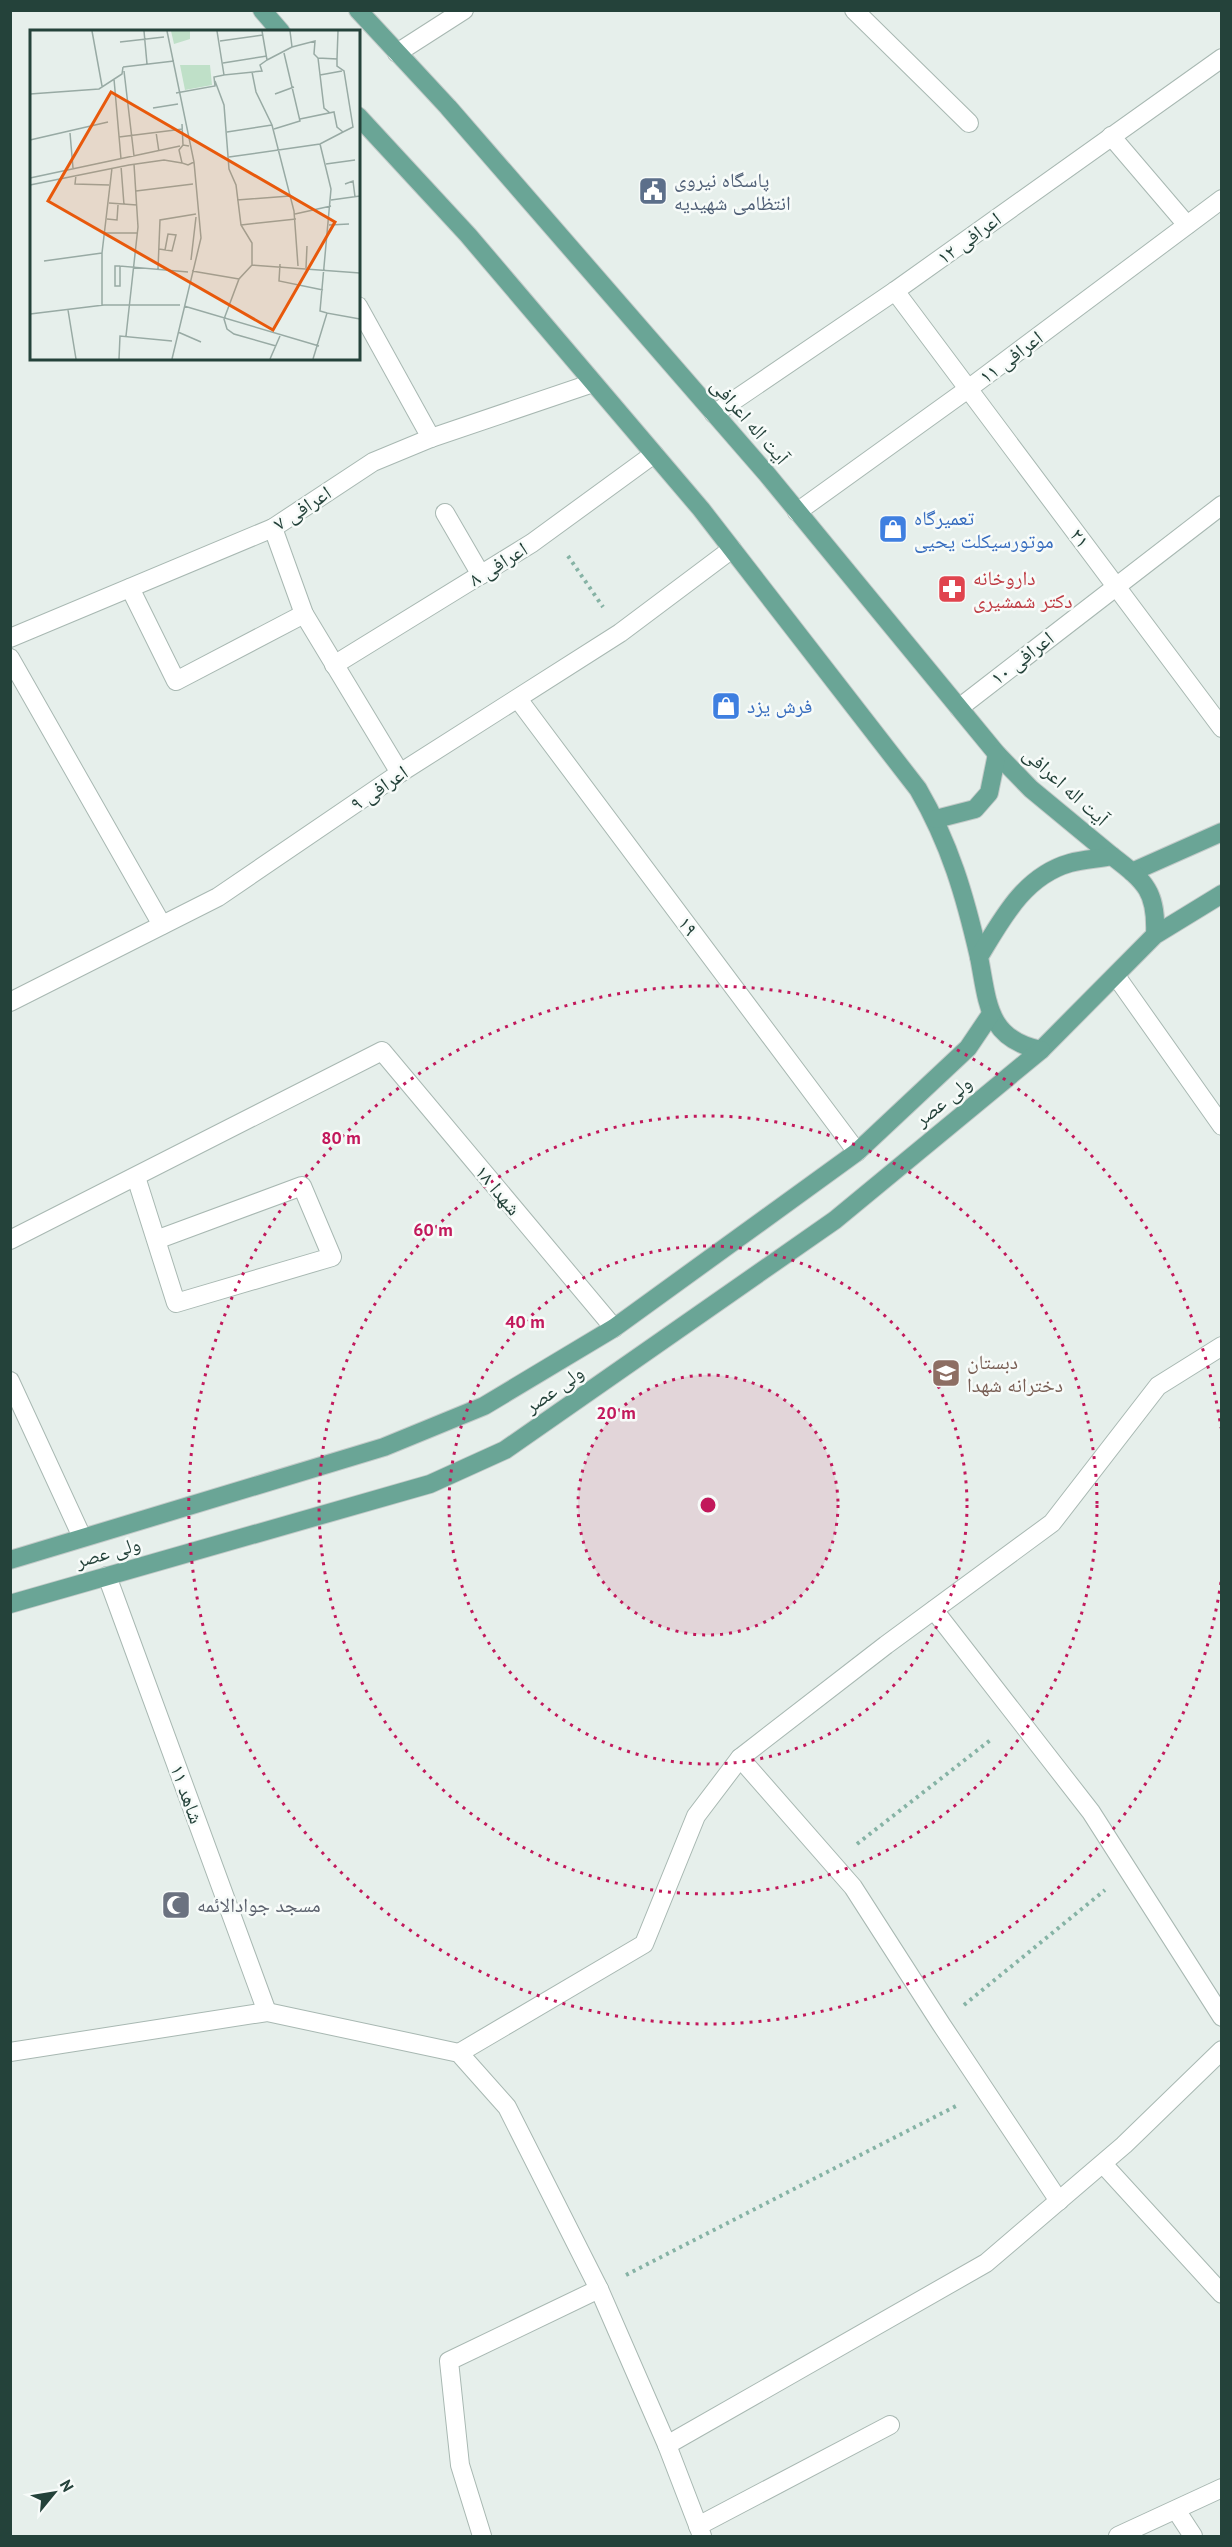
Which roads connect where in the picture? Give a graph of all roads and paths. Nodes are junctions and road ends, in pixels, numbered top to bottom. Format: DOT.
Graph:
graph roads {
  1 [pos="262,10"];
  2 [pos="358,10"];
  3 [pos="464,10"];
  4 [pos="854,10"];
  5 [pos="279,30"];
  6 [pos="397,52"];
  7 [pos="1221,58"];
  8 [pos="360,118"];
  9 [pos="969,123"];
  10 [pos="1111,136"];
  11 [pos="1221,199"];
  12 [pos="1187,225"];
  13 [pos="895,291"];
  14 [pos="360,310"];
  15 [pos="593,383"];
  16 [pos="968,390"];
  17 [pos="714,414"];
  18 [pos="432,438"];
  19 [pos="654,454"];
  20 [pos="1221,505"];
  21 [pos="798,512"];
  22 [pos="445,513"];
  23 [pos="273,528"];
  24 [pos="551,530"];
  25 [pos="732,549"];
  26 [pos="481,575"];
  27 [pos="1114,585"];
  28 [pos="130,588"];
  29 [pos="304,614"];
  30 [pos="621,633"];
  31 [pos="10,638"];
  32 [pos="10,658"];
  33 [pos="334,665"];
  34 [pos="518,699"];
  35 [pos="959,708"];
  36 [pos="1221,728"];
  37 [pos="997,753"];
  38 [pos="400,773"];
  39 [pos="936,819"];
  40 [pos="1221,832"];
  41 [pos="1112,856"];
  42 [pos="1132,872"];
  43 [pos="1221,894"];
  44 [pos="162,925"];
  45 [pos="1155,935"];
  46 [pos="979,957"];
  47 [pos="1116,976"];
  48 [pos="10,1002"];
  49 [pos="991,1014"];
  50 [pos="1041,1050"];
  51 [pos="1221,1126"];
  52 [pos="857,1152"];
  53 [pos="136,1177"];
  54 [pos="10,1240"];
  55 [pos="156,1240"];
  56 [pos="614,1328"];
  57 [pos="1221,1347"];
  58 [pos="10,1381"];
  59 [pos="82,1537"];
  60 [pos="10,1560"];
  61 [pos="107,1576"];
  62 [pos="10,1604"];
  63 [pos="934,1610"];
  64 [pos="1018,1718"];
  65 [pos="741,1758"];
  66 [pos="833,1863"];
  67 [pos="1128,1870"];
  68 [pos="267,2012"];
  69 [pos="1221,2017"];
  70 [pos="941,2024"];
  71 [pos="1221,2050"];
  72 [pos="10,2052"];
  73 [pos="459,2053"];
  74 [pos="985,2091"];
  75 [pos="1103,2164"];
  76 [pos="1059,2201"];
  77 [pos="598,2289"];
  78 [pos="1221,2294"];
  79 [pos="890,2425"];
  80 [pos="667,2445"];
  81 [pos="1221,2488"];
  82 [pos="1176,2510"];
  83 [pos="700,2531"];
  84 [pos="482,2536"];
  85 [pos="1118,2536"];
  86 [pos="1193,2536"];
  1 -- 5 [label="main road"];
  2 -- 6 [label="main road, آیت اله اعرافی"];
  3 -- 6 [label="street"];
  4 -- 9 [label="street"];
  6 -- 17 [label="main road, آیت اله اعرافی"];
  7 -- 10 [label="street, اعرافی ۱۲"];
  8 -- 15 [label="main road"];
  10 -- 12 [label="street"];
  10 -- 13 [label="street, اعرافی ۱۲"];
  11 -- 12 [label="street, اعرافی ۱۱"];
  12 -- 16 [label="street, اعرافی ۱۱"];
  13 -- 16 [label="street, ۲۱"];
  13 -- 17 [label="street, اعرافی ۱۲"];
  14 -- 18 [label="street"];
  15 -- 18 [label="street, اعرافی ۷"];
  15 -- 19 [label="main road"];
  16 -- 21 [label="street, اعرافی ۱۱"];
  16 -- 27 [label="street, ۲۱"];
  17 -- 21 [label="main road, آیت اله اعرافی"];
  18 -- 23 [label="street, اعرافی ۷"];
  19 -- 24 [label="street, اعرافی ۸"];
  19 -- 25 [label="main road"];
  20 -- 27 [label="street, اعرافی ۱۰"];
  21 -- 35 [label="main road, آیت اله اعرافی"];
  22 -- 26 [label="street"];
  23 -- 28 [label="street, اعرافی ۷"];
  23 -- 29 [label="street"];
  24 -- 26 [label="street, اعرافی ۸"];
  24 -- 30 [label="path"];
  25 -- 30 [label="street, اعرافی ۹"];
  25 -- 39 [label="main road"];
  26 -- 33 [label="street, اعرافی ۸"];
  27 -- 35 [label="street, اعرافی ۱۰"];
  27 -- 36 [label="street, ۲۱"];
  28 -- 29 [label="street"];
  28 -- 31 [label="street, اعرافی ۷"];
  29 -- 33 [label="street"];
  30 -- 34 [label="street, اعرافی ۹"];
  32 -- 44 [label="street"];
  33 -- 38 [label="street"];
  34 -- 38 [label="street, اعرافی ۹"];
  34 -- 52 [label="street, ۱۹"];
  35 -- 37 [label="main road, آیت اله اعرافی"];
  37 -- 39 [label="main road"];
  37 -- 41 [label="main road, آیت اله اعرافی"];
  38 -- 44 [label="street, اعرافی ۹"];
  39 -- 46 [label="main road"];
  40 -- 42 [label="main road"];
  41 -- 42 [label="main road"];
  41 -- 46 [label="main road"];
  42 -- 45 [label="main road"];
  43 -- 45 [label="main road"];
  44 -- 48 [label="street, اعرافی ۹"];
  45 -- 47 [label="main road"];
  46 -- 49 [label="main road"];
  47 -- 50 [label="main road"];
  47 -- 51 [label="street"];
  49 -- 50 [label="main road"];
  49 -- 52 [label="main road, ولی عصر"];
  50 -- 61 [label="main road, ولی عصر"];
  52 -- 56 [label="main road, ولی عصر"];
  53 -- 54 [label="street"];
  53 -- 55 [label="street"];
  53 -- 56 [label="street, شهدا ۱۸"];
  55 -- 55 [label="street"];
  56 -- 59 [label="main road, ولی عصر"];
  57 -- 63 [label="street"];
  58 -- 59 [label="street"];
  59 -- 60 [label="main road, ولی عصر"];
  61 -- 62 [label="main road, ولی عصر"];
  61 -- 68 [label="street, شاهد ۱۱"];
  63 -- 64 [label="street"];
  63 -- 65 [label="street"];
  64 -- 66 [label="path"];
  64 -- 67 [label="street"];
  65 -- 66 [label="street"];
  65 -- 73 [label="street"];
  66 -- 70 [label="street"];
  67 -- 69 [label="street"];
  67 -- 70 [label="path"];
  68 -- 72 [label="street"];
  68 -- 73 [label="street"];
  70 -- 74 [label="street"];
  71 -- 75 [label="street"];
  73 -- 77 [label="street"];
  74 -- 76 [label="street"];
  74 -- 77 [label="path"];
  75 -- 76 [label="street"];
  75 -- 78 [label="street"];
  76 -- 80 [label="street"];
  77 -- 80 [label="street"];
  77 -- 84 [label="street"];
  79 -- 83 [label="street"];
  80 -- 83 [label="street"];
  81 -- 82 [label="street"];
  82 -- 85 [label="street"];
  82 -- 86 [label="street"];
}
